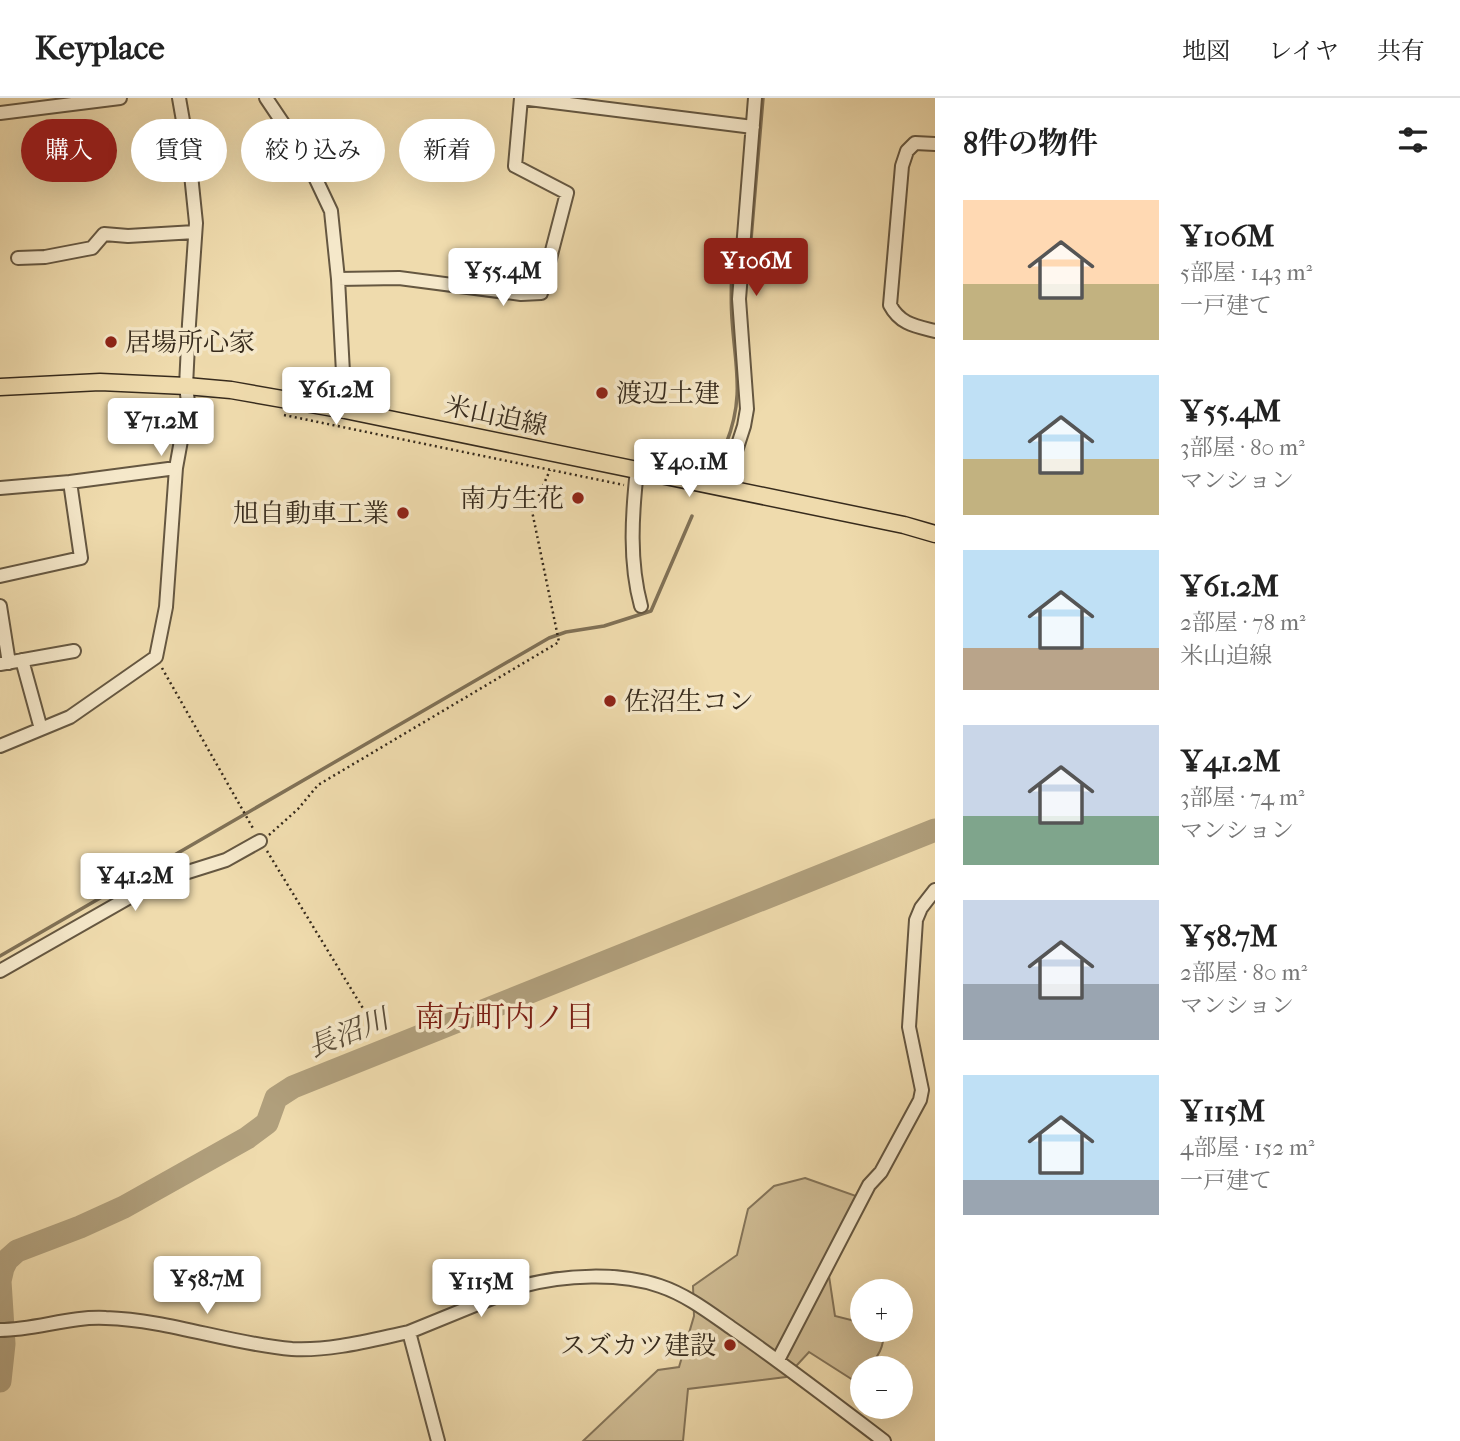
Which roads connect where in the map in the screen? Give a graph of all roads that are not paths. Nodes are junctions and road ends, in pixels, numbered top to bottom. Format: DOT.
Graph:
graph roads {
  1 [pos="120,98"];
  2 [pos="179,98"];
  3 [pos="266,98"];
  4 [pos="521,98"];
  5 [pos="755,98"];
  6 [pos="569,101"];
  7 [pos="0,113"];
  8 [pos="753,127"];
  9 [pos="935,144"];
  10 [pos="195,232"];
  11 [pos="18,258"];
  12 [pos="338,279"];
  13 [pos="935,331"];
  14 [pos="186,386"];
  15 [pos="0,387"];
  16 [pos="345,410"];
  17 [pos="176,468"];
  18 [pos="637,470"];
  19 [pos="70,482"];
  20 [pos="720,487"];
  21 [pos="0,488"];
  22 [pos="935,534"];
  23 [pos="0,576"];
  24 [pos="0,606"];
  25 [pos="641,607"];
  26 [pos="74,651"];
  27 [pos="10,662"];
  28 [pos="41,729"];
  29 [pos="0,746"];
  30 [pos="259,838"];
  31 [pos="935,890"];
  32 [pos="0,971"];
  33 [pos="4,1330"];
  34 [pos="409,1332"];
  35 [pos="778,1360"];
  36 [pos="439,1441"];
  37 [pos="884,1441"];
  1 -- 7 [label="street"];
  2 -- 10 [label="street"];
  3 -- 12 [label="street"];
  4 -- 6 [label="street"];
  4 -- 12 [label="street"];
  5 -- 8 [label="street"];
  6 -- 8 [label="street"];
  8 -- 20 [label="street"];
  9 -- 13 [label="street"];
  10 -- 11 [label="street"];
  10 -- 14 [label="street"];
  12 -- 16 [label="street"];
  14 -- 15 [label="main road, 米山迫線"];
  14 -- 16 [label="main road, 米山迫線"];
  14 -- 17 [label="street"];
  16 -- 18 [label="main road, 米山迫線"];
  17 -- 19 [label="street"];
  17 -- 28 [label="street"];
  18 -- 20 [label="main road, 米山迫線"];
  18 -- 25 [label="street"];
  19 -- 21 [label="street"];
  19 -- 23 [label="street"];
  20 -- 22 [label="main road, 米山迫線"];
  24 -- 27 [label="street"];
  26 -- 27 [label="street"];
  27 -- 28 [label="street"];
  28 -- 29 [label="street"];
  30 -- 32 [label="street"];
  31 -- 35 [label="street"];
  33 -- 34 [label="street"];
  34 -- 35 [label="street"];
  34 -- 36 [label="street"];
  35 -- 37 [label="street"];
}
